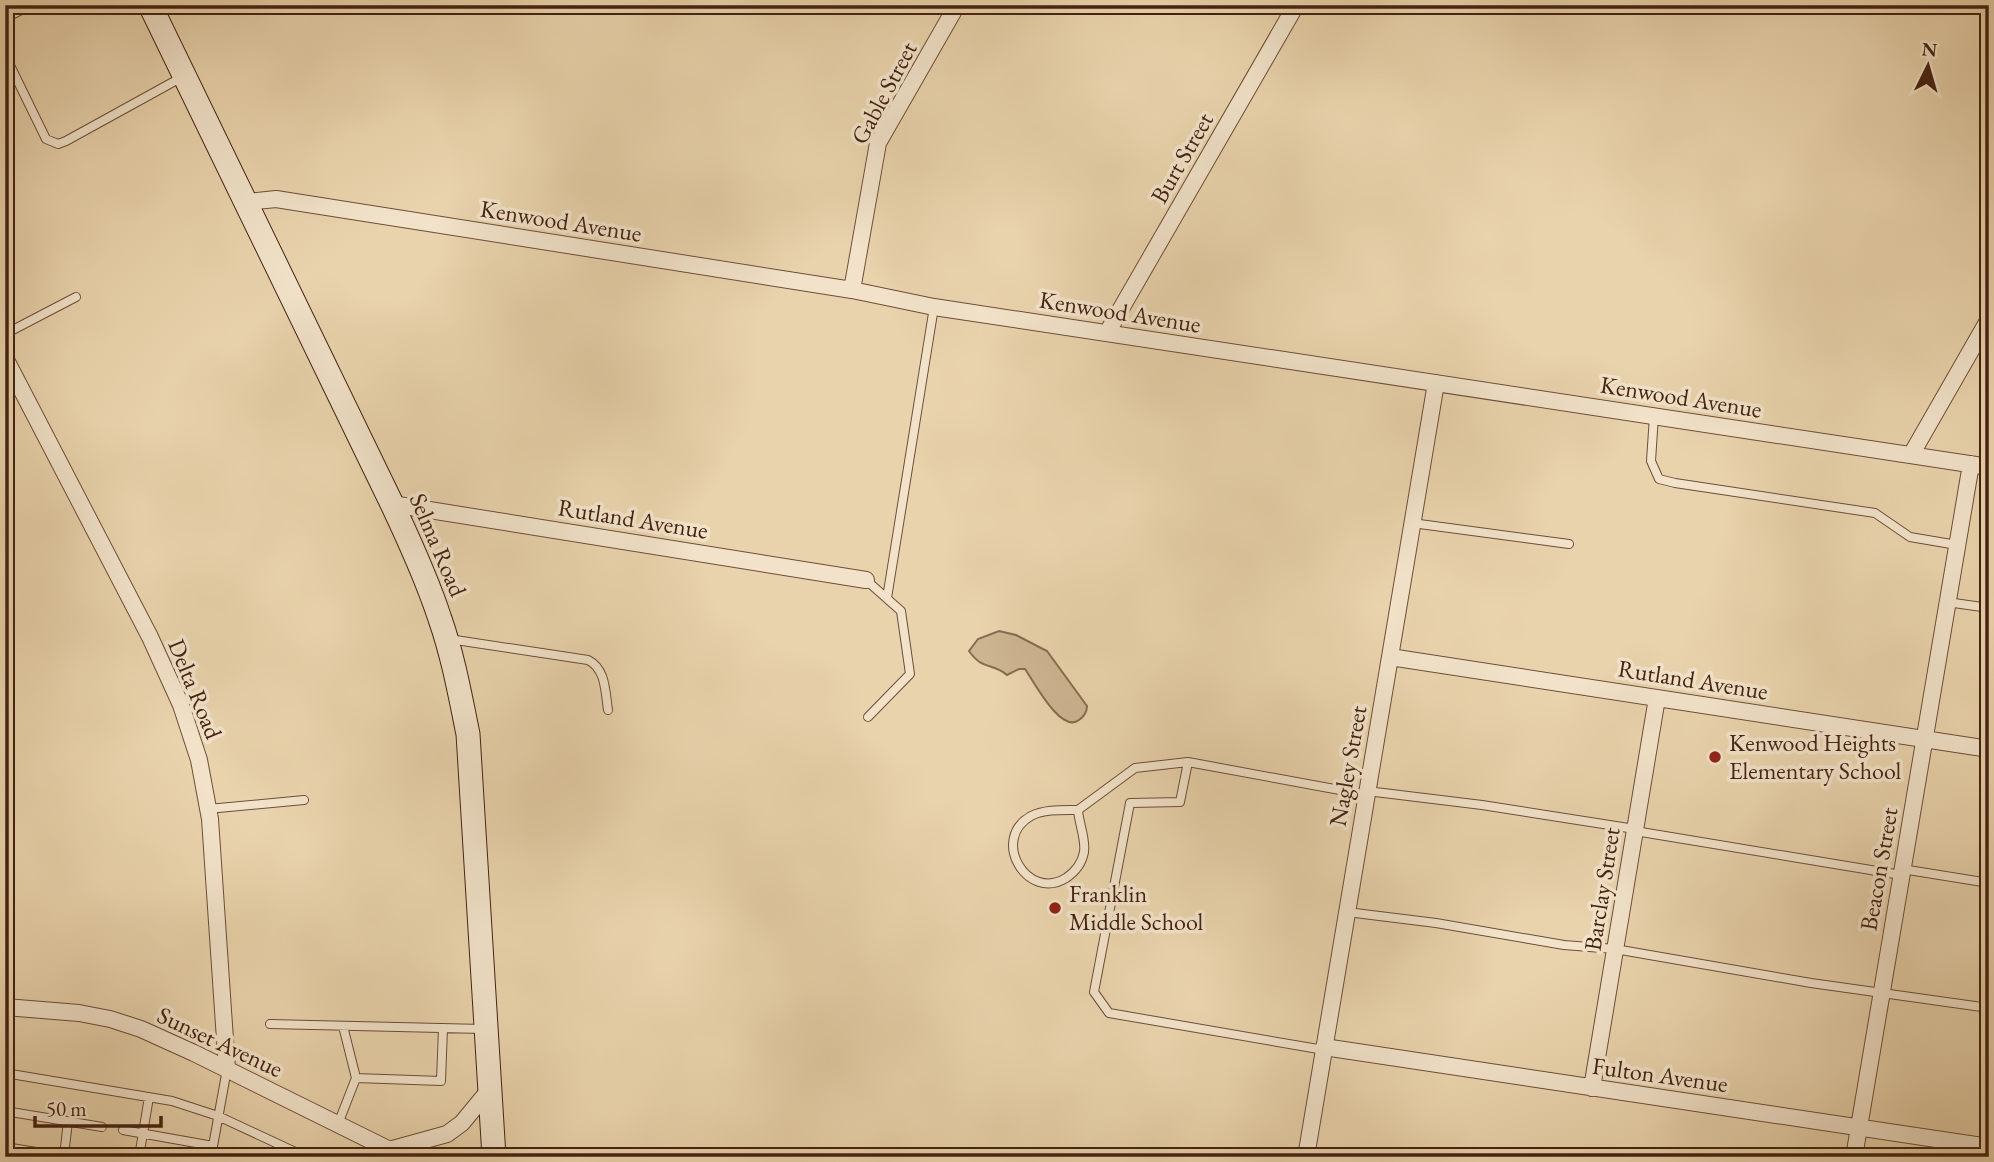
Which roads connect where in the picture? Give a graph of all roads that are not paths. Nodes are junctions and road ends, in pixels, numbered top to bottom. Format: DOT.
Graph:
graph roads {
  1 [pos="22,5"];
  2 [pos="150,5"];
  3 [pos="957,5"];
  4 [pos="1296,5"];
  5 [pos="5,14"];
  6 [pos="5,55"];
  7 [pos="184,76"];
  8 [pos="246,202"];
  9 [pos="852,290"];
  10 [pos="76,297"];
  11 [pos="934,307"];
  12 [pos="1989,319"];
  13 [pos="1107,333"];
  14 [pos="5,334"];
  15 [pos="5,358"];
  16 [pos="1436,383"];
  17 [pos="1654,416"];
  18 [pos="1911,455"];
  19 [pos="1970,464"];
  20 [pos="1989,467"];
  21 [pos="393,504"];
  22 [pos="1412,523"];
  23 [pos="1569,544"];
  24 [pos="1957,545"];
  25 [pos="866,580"];
  26 [pos="887,598"];
  27 [pos="1947,602"];
  28 [pos="1989,608"];
  29 [pos="446,638"];
  30 [pos="1390,657"];
  31 [pos="1657,698"];
  32 [pos="608,710"];
  33 [pos="868,717"];
  34 [pos="1924,739"];
  35 [pos="1989,749"];
  36 [pos="1188,762"];
  37 [pos="1367,793"];
  38 [pos="304,800"];
  39 [pos="208,809"];
  40 [pos="1078,810"];
  41 [pos="1634,830"];
  42 [pos="1902,872"];
  43 [pos="1989,883"];
  44 [pos="1347,912"];
  45 [pos="1615,949"];
  46 [pos="1881,993"];
  47 [pos="5,1007"];
  48 [pos="1989,1008"];
  49 [pos="270,1024"];
  50 [pos="343,1026"];
  51 [pos="443,1028"];
  52 [pos="486,1029"];
  53 [pos="1324,1049"];
  54 [pos="227,1069"];
  55 [pos="5,1073"];
  56 [pos="356,1078"];
  57 [pos="1592,1088"];
  58 [pos="490,1089"];
  59 [pos="149,1097"];
  60 [pos="5,1111"];
  61 [pos="218,1116"];
  62 [pos="68,1121"];
  63 [pos="338,1124"];
  64 [pos="102,1127"];
  65 [pos="1859,1128"];
  66 [pos="123,1130"];
  67 [pos="143,1133"];
  68 [pos="213,1146"];
  69 [pos="5,1147"];
  70 [pos="1989,1147"];
  71 [pos="396,1153"];
  72 [pos="66,1156"];
  73 [pos="139,1157"];
  74 [pos="211,1157"];
  75 [pos="306,1157"];
  76 [pos="494,1157"];
  77 [pos="1306,1157"];
  78 [pos="1854,1157"];
  1 -- 5 [label="street"];
  2 -- 7 [label="street, Selma Road"];
  3 -- 9 [label="street, Gable Street"];
  4 -- 13 [label="street, Burt Street"];
  6 -- 7 [label="lane"];
  7 -- 8 [label="street, Selma Road"];
  8 -- 9 [label="street, Kenwood Avenue"];
  8 -- 21 [label="street, Selma Road"];
  9 -- 11 [label="street, Kenwood Avenue"];
  10 -- 14 [label="lane"];
  11 -- 13 [label="street, Kenwood Avenue"];
  11 -- 26 [label="lane"];
  12 -- 18 [label="street"];
  13 -- 16 [label="street, Kenwood Avenue"];
  15 -- 39 [label="street, Delta Road"];
  16 -- 17 [label="street, Kenwood Avenue"];
  16 -- 22 [label="street, Nagley Street"];
  17 -- 18 [label="street, Kenwood Avenue"];
  17 -- 24 [label="lane"];
  18 -- 19 [label="street, Kenwood Avenue"];
  19 -- 20 [label="street, Kenwood Avenue"];
  19 -- 24 [label="street, Beacon Street"];
  21 -- 25 [label="street, Rutland Avenue"];
  21 -- 29 [label="street, Selma Road"];
  22 -- 23 [label="lane"];
  22 -- 30 [label="street, Nagley Street"];
  24 -- 27 [label="street, Beacon Street"];
  25 -- 26 [label="lane"];
  26 -- 33 [label="lane"];
  27 -- 28 [label="lane"];
  27 -- 34 [label="street, Beacon Street"];
  29 -- 32 [label="lane"];
  29 -- 52 [label="street, Selma Road"];
  30 -- 31 [label="street, Rutland Avenue"];
  30 -- 37 [label="street, Nagley Street"];
  31 -- 34 [label="street, Rutland Avenue"];
  31 -- 41 [label="street, Barclay Street"];
  34 -- 35 [label="street, Rutland Avenue"];
  34 -- 42 [label="street, Beacon Street"];
  36 -- 37 [label="lane"];
  36 -- 40 [label="lane"];
  36 -- 53 [label="lane"];
  37 -- 41 [label="lane"];
  37 -- 44 [label="street, Nagley Street"];
  38 -- 39 [label="lane"];
  39 -- 54 [label="street, Delta Road"];
  40 -- 40 [label="lane"];
  41 -- 42 [label="lane"];
  41 -- 45 [label="street, Barclay Street"];
  42 -- 43 [label="lane"];
  42 -- 46 [label="street, Beacon Street"];
  44 -- 45 [label="lane"];
  44 -- 53 [label="street, Nagley Street"];
  45 -- 46 [label="lane"];
  45 -- 57 [label="street, Barclay Street"];
  46 -- 48 [label="lane"];
  46 -- 65 [label="street, Beacon Street"];
  47 -- 54 [label="street, Sunset Avenue"];
  49 -- 50 [label="lane"];
  50 -- 51 [label="lane"];
  50 -- 56 [label="lane"];
  51 -- 52 [label="lane"];
  51 -- 56 [label="lane"];
  52 -- 58 [label="street, Selma Road"];
  53 -- 57 [label="street, Fulton Avenue"];
  53 -- 77 [label="street, Nagley Street"];
  54 -- 61 [label="lane"];
  54 -- 63 [label="street, Sunset Avenue"];
  55 -- 59 [label="lane"];
  56 -- 63 [label="lane"];
  57 -- 65 [label="street, Fulton Avenue"];
  58 -- 71 [label="street"];
  58 -- 76 [label="street, Selma Road"];
  59 -- 61 [label="lane"];
  59 -- 67 [label="lane"];
  60 -- 62 [label="lane"];
  61 -- 68 [label="lane"];
  61 -- 75 [label="lane"];
  62 -- 64 [label="lane"];
  62 -- 72 [label="lane"];
  63 -- 71 [label="street, Sunset Avenue"];
  65 -- 70 [label="street, Fulton Avenue"];
  65 -- 78 [label="street, Beacon Street"];
  66 -- 67 [label="lane"];
  67 -- 68 [label="lane"];
  67 -- 73 [label="lane"];
  68 -- 74 [label="lane"];
  69 -- 72 [label="lane"];
}
